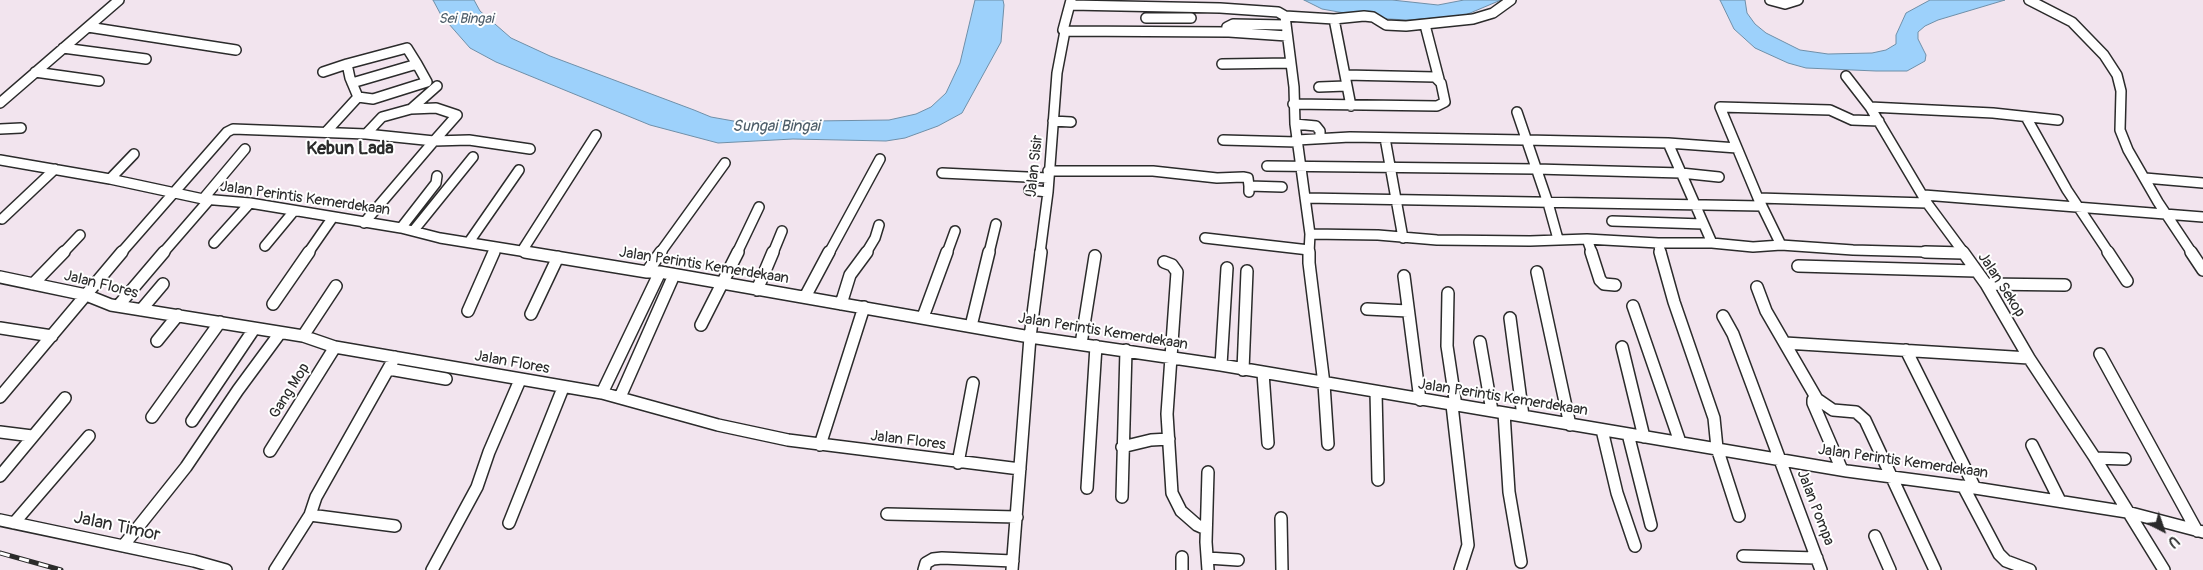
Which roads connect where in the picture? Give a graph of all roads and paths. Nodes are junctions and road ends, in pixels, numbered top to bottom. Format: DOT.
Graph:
graph roads {
  1 [pos="119,0"];
  2 [pos="1511,0"];
  3 [pos="1770,0"];
  4 [pos="1798,0"];
  5 [pos="2029,0"];
  6 [pos="1071,2"];
  7 [pos="1165,6"];
  8 [pos="1167,17"];
  9 [pos="1146,18"];
  10 [pos="1191,18"];
  11 [pos="1334,19"];
  12 [pos="1285,21"];
  13 [pos="1425,25"];
  14 [pos="88,28"];
  15 [pos="1065,31"];
  16 [pos="1229,32"];
  17 [pos="1287,36"];
  18 [pos="64,48"];
  19 [pos="236,50"];
  20 [pos="146,59"];
  21 [pos="1290,63"];
  22 [pos="348,64"];
  23 [pos="417,64"];
  24 [pos="1222,64"];
  25 [pos="35,72"];
  26 [pos="323,72"];
  27 [pos="1345,75"];
  28 [pos="1846,76"];
  29 [pos="1439,80"];
  30 [pos="99,81"];
  31 [pos="352,83"];
  32 [pos="437,86"];
  33 [pos="1346,86"];
  34 [pos="1319,87"];
  35 [pos="358,97"];
  36 [pos="0,103"];
  37 [pos="1293,104"];
  38 [pos="1351,106"];
  39 [pos="1870,107"];
  40 [pos="411,109"];
  41 [pos="1517,112"];
  42 [pos="2026,117"];
  43 [pos="2058,120"];
  44 [pos="1053,121"];
  45 [pos="1879,121"];
  46 [pos="1071,122"];
  47 [pos="18,124"];
  48 [pos="1295,124"];
  49 [pos="1,130"];
  50 [pos="326,132"];
  51 [pos="366,134"];
  52 [pos="596,135"];
  53 [pos="1320,138"];
  54 [pos="1385,138"];
  55 [pos="1223,140"];
  56 [pos="1525,140"];
  57 [pos="434,141"];
  58 [pos="1297,141"];
  59 [pos="1668,143"];
  60 [pos="1737,148"];
  61 [pos="245,149"];
  62 [pos="530,149"];
  63 [pos="134,154"];
  64 [pos="473,157"];
  65 [pos="880,159"];
  66 [pos="0,161"];
  67 [pos="725,162"];
  68 [pos="1267,166"];
  69 [pos="1301,167"];
  70 [pos="55,169"];
  71 [pos="1392,169"];
  72 [pos="1536,169"];
  73 [pos="519,170"];
  74 [pos="942,173"];
  75 [pos="1681,174"];
  76 [pos="1048,175"];
  77 [pos="437,176"];
  78 [pos="1719,177"];
  79 [pos="2145,178"];
  80 [pos="110,179"];
  81 [pos="2203,183"];
  82 [pos="1282,187"];
  83 [pos="1030,190"];
  84 [pos="1048,192"];
  85 [pos="172,194"];
  86 [pos="1305,198"];
  87 [pos="1925,198"];
  88 [pos="206,199"];
  89 [pos="1398,199"];
  90 [pos="1760,202"];
  91 [pos="250,203"];
  92 [pos="1548,203"];
  93 [pos="1694,204"];
  94 [pos="760,207"];
  95 [pos="2078,207"];
  96 [pos="294,211"];
  97 [pos="2167,214"];
  98 [pos="333,217"];
  99 [pos="2203,217"];
  100 [pos="2,219"];
  101 [pos="1612,221"];
  102 [pos="364,222"];
  103 [pos="880,224"];
  104 [pos="996,224"];
  105 [pos="1703,224"];
  106 [pos="401,228"];
  107 [pos="414,230"];
  108 [pos="782,231"];
  109 [pos="955,231"];
  110 [pos="1310,234"];
  111 [pos="80,235"];
  112 [pos="1206,238"];
  113 [pos="1403,238"];
  114 [pos="1558,239"];
  115 [pos="1587,239"];
  116 [pos="470,242"];
  117 [pos="214,243"];
  118 [pos="1712,243"];
  119 [pos="1658,244"];
  120 [pos="1781,245"];
  121 [pos="265,246"];
  122 [pos="496,247"];
  123 [pos="1309,250"];
  124 [pos="522,251"];
  125 [pos="1963,253"];
  126 [pos="1095,256"];
  127 [pos="558,257"];
  128 [pos="1164,262"];
  129 [pos="1798,266"];
  130 [pos="1227,268"];
  131 [pos="2203,270"];
  132 [pos="1247,271"];
  133 [pos="1976,271"];
  134 [pos="647,272"];
  135 [pos="660,272"];
  136 [pos="1537,272"];
  137 [pos="674,274"];
  138 [pos="1404,276"];
  139 [pos="0,277"];
  140 [pos="2127,281"];
  141 [pos="33,284"];
  142 [pos="163,284"];
  143 [pos="723,284"];
  144 [pos="1986,284"];
  145 [pos="1615,285"];
  146 [pos="2064,285"];
  147 [pos="336,286"];
  148 [pos="1757,287"];
  149 [pos="757,290"];
  150 [pos="1448,293"];
  151 [pos="86,295"];
  152 [pos="805,297"];
  153 [pos="274,304"];
  154 [pos="841,304"];
  155 [pos="118,306"];
  156 [pos="1633,306"];
  157 [pos="864,308"];
  158 [pos="1367,309"];
  159 [pos="141,310"];
  160 [pos="468,311"];
  161 [pos="1408,311"];
  162 [pos="531,314"];
  163 [pos="178,315"];
  164 [pos="923,316"];
  165 [pos="1723,316"];
  166 [pos="1510,318"];
  167 [pos="220,322"];
  168 [pos="701,325"];
  169 [pos="971,326"];
  170 [pos="0,328"];
  171 [pos="254,329"];
  172 [pos="280,333"];
  173 [pos="52,336"];
  174 [pos="303,336"];
  175 [pos="1030,337"];
  176 [pos="157,341"];
  177 [pos="1480,342"];
  178 [pos="1785,343"];
  179 [pos="1081,344"];
  180 [pos="1096,346"];
  181 [pos="335,347"];
  182 [pos="1622,347"];
  183 [pos="1126,350"];
  184 [pos="1906,350"];
  185 [pos="2100,354"];
  186 [pos="395,357"];
  187 [pos="1170,358"];
  188 [pos="2029,358"];
  189 [pos="1221,365"];
  190 [pos="389,369"];
  191 [pos="1242,370"];
  192 [pos="1262,373"];
  193 [pos="446,379"];
  194 [pos="520,380"];
  195 [pos="973,383"];
  196 [pos="1324,384"];
  197 [pos="563,388"];
  198 [pos="1376,392"];
  199 [pos="602,393"];
  200 [pos="0,397"];
  201 [pos="620,397"];
  202 [pos="65,398"];
  203 [pos="1817,399"];
  204 [pos="1420,400"];
  205 [pos="1454,405"];
  206 [pos="1498,412"];
  207 [pos="1523,416"];
  208 [pos="152,417"];
  209 [pos="192,421"];
  210 [pos="1570,425"];
  211 [pos="1602,430"];
  212 [pos="0,432"];
  213 [pos="1628,434"];
  214 [pos="32,436"];
  215 [pos="89,436"];
  216 [pos="1644,437"];
  217 [pos="1169,440"];
  218 [pos="1680,442"];
  219 [pos="1268,443"];
  220 [pos="1328,444"];
  221 [pos="820,445"];
  222 [pos="2032,445"];
  223 [pos="1122,447"];
  224 [pos="1717,448"];
  225 [pos="270,451"];
  226 [pos="1778,458"];
  227 [pos="2096,458"];
  228 [pos="2125,460"];
  229 [pos="958,463"];
  230 [pos="1020,470"];
  231 [pos="1842,470"];
  232 [pos="1208,472"];
  233 [pos="0,476"];
  234 [pos="1892,477"];
  235 [pos="1378,480"];
  236 [pos="1969,487"];
  237 [pos="1087,488"];
  238 [pos="1122,497"];
  239 [pos="2060,501"];
  240 [pos="2127,512"];
  241 [pos="887,514"];
  242 [pos="310,515"];
  243 [pos="1738,516"];
  244 [pos="1017,517"];
  245 [pos="1281,518"];
  246 [pos="0,520"];
  247 [pos="14,523"];
  248 [pos="509,523"];
  249 [pos="1652,524"];
  250 [pos="395,526"];
  251 [pos="1206,529"];
  252 [pos="2200,532"];
  253 [pos="1875,536"];
  254 [pos="123,546"];
  255 [pos="1635,546"];
  256 [pos="1744,556"];
  257 [pos="1182,557"];
  258 [pos="1238,560"];
  259 [pos="1521,562"];
  260 [pos="1208,564"];
  261 [pos="1819,564"];
  262 [pos="1012,565"];
  263 [pos="226,570"];
  264 [pos="275,570"];
  265 [pos="432,570"];
  266 [pos="924,570"];
  267 [pos="1182,570"];
  268 [pos="1282,570"];
  269 [pos="1460,570"];
  270 [pos="1890,570"];
  271 [pos="1935,570"];
  272 [pos="2030,570"];
  273 [pos="2164,570"];
  1 -- 14 [label="street"];
  2 -- 13 [label="street"];
  3 -- 4 [label="street"];
  5 -- 79 [label="street"];
  6 -- 7 [label="street"];
  6 -- 15 [label="street, Jalan Sisir"];
  7 -- 8 [label="street"];
  7 -- 12 [label="street"];
  8 -- 9 [label="street"];
  8 -- 10 [label="street"];
  11 -- 12 [label="street"];
  11 -- 13 [label="street"];
  11 -- 27 [label="street"];
  12 -- 16 [label="street"];
  12 -- 17 [label="street"];
  13 -- 29 [label="street"];
  14 -- 18 [label="street"];
  14 -- 19 [label="street"];
  15 -- 16 [label="street"];
  15 -- 44 [label="street, Jalan Sisir"];
  16 -- 17 [label="street"];
  17 -- 21 [label="street"];
  18 -- 20 [label="street"];
  18 -- 25 [label="street"];
  21 -- 24 [label="street"];
  21 -- 37 [label="street"];
  22 -- 23 [label="street"];
  22 -- 26 [label="street"];
  22 -- 31 [label="street"];
  23 -- 31 [label="street"];
  23 -- 35 [label="street"];
  25 -- 30 [label="street"];
  25 -- 36 [label="street"];
  27 -- 29 [label="street"];
  27 -- 33 [label="street"];
  28 -- 39 [label="street, Jalan Sekop"];
  29 -- 38 [label="street"];
  31 -- 35 [label="street"];
  32 -- 40 [label="street"];
  33 -- 34 [label="street"];
  33 -- 38 [label="street"];
  35 -- 50 [label="street"];
  37 -- 38 [label="street"];
  37 -- 48 [label="street"];
  39 -- 42 [label="street"];
  39 -- 45 [label="street, Jalan Sekop"];
  40 -- 51 [label="street"];
  40 -- 57 [label="street"];
  41 -- 56 [label="street"];
  42 -- 43 [label="street"];
  42 -- 95 [label="street"];
  44 -- 46 [label="street"];
  44 -- 76 [label="street, Jalan Sisir"];
  45 -- 60 [label="street"];
  45 -- 87 [label="street, Jalan Sekop"];
  47 -- 49 [label="street"];
  48 -- 53 [label="street"];
  48 -- 58 [label="street"];
  50 -- 51 [label="street"];
  50 -- 85 [label="street"];
  51 -- 57 [label="street"];
  52 -- 124 [label="street"];
  53 -- 54 [label="street"];
  53 -- 58 [label="street"];
  54 -- 56 [label="street"];
  54 -- 71 [label="street"];
  55 -- 58 [label="street"];
  56 -- 59 [label="street"];
  56 -- 72 [label="street"];
  57 -- 62 [label="street"];
  57 -- 102 [label="street"];
  58 -- 69 [label="street"];
  59 -- 60 [label="street"];
  59 -- 75 [label="street"];
  60 -- 90 [label="street"];
  61 -- 88 [label="street"];
  63 -- 80 [label="street"];
  64 -- 107 [label="street"];
  65 -- 152 [label="street"];
  66 -- 70 [label="street, Jalan Perintis Kemerdekaan"];
  67 -- 134 [label="street"];
  68 -- 69 [label="street"];
  69 -- 71 [label="street"];
  69 -- 86 [label="street"];
  70 -- 80 [label="street, Jalan Perintis Kemerdekaan"];
  70 -- 100 [label="street"];
  71 -- 72 [label="street"];
  71 -- 89 [label="street"];
  72 -- 75 [label="street"];
  72 -- 92 [label="street"];
  73 -- 116 [label="street"];
  74 -- 76 [label="street"];
  75 -- 78 [label="street"];
  75 -- 93 [label="street"];
  76 -- 82 [label="street"];
  76 -- 84 [label="street, Jalan Sisir"];
  77 -- 106 [label="street"];
  79 -- 81 [label="street"];
  79 -- 97 [label="street"];
  80 -- 85 [label="street, Jalan Perintis Kemerdekaan"];
  83 -- 84 [label="street"];
  84 -- 175 [label="street, Jalan Sisir"];
  85 -- 88 [label="street, Jalan Perintis Kemerdekaan"];
  85 -- 151 [label="street"];
  86 -- 89 [label="street"];
  86 -- 110 [label="street"];
  87 -- 90 [label="street"];
  87 -- 95 [label="street"];
  87 -- 125 [label="street, Jalan Sekop"];
  88 -- 91 [label="street, Jalan Perintis Kemerdekaan"];
  88 -- 155 [label="street"];
  89 -- 92 [label="street"];
  89 -- 113 [label="street"];
  90 -- 93 [label="street"];
  90 -- 120 [label="street"];
  91 -- 96 [label="street, Jalan Perintis Kemerdekaan"];
  91 -- 117 [label="street"];
  92 -- 93 [label="street"];
  92 -- 114 [label="street"];
  93 -- 105 [label="street"];
  94 -- 143 [label="street"];
  95 -- 97 [label="street"];
  95 -- 140 [label="street"];
  96 -- 98 [label="street, Jalan Perintis Kemerdekaan"];
  96 -- 121 [label="street"];
  97 -- 99 [label="street"];
  97 -- 131 [label="street"];
  98 -- 102 [label="street, Jalan Perintis Kemerdekaan"];
  98 -- 153 [label="street"];
  101 -- 105 [label="street"];
  102 -- 106 [label="street, Jalan Perintis Kemerdekaan"];
  103 -- 154 [label="street"];
  104 -- 169 [label="street"];
  105 -- 118 [label="street"];
  106 -- 107 [label="street, Jalan Perintis Kemerdekaan"];
  107 -- 116 [label="street, Jalan Perintis Kemerdekaan"];
  108 -- 149 [label="street"];
  109 -- 164 [label="street"];
  110 -- 113 [label="street"];
  110 -- 123 [label="street"];
  111 -- 141 [label="street"];
  112 -- 123 [label="street"];
  113 -- 114 [label="street"];
  114 -- 115 [label="street"];
  115 -- 119 [label="street"];
  115 -- 145 [label="street"];
  116 -- 122 [label="street, Jalan Perintis Kemerdekaan"];
  118 -- 119 [label="street"];
  118 -- 120 [label="street"];
  119 -- 224 [label="street"];
  120 -- 125 [label="street"];
  122 -- 124 [label="street, Jalan Perintis Kemerdekaan"];
  122 -- 160 [label="street"];
  123 -- 196 [label="street"];
  124 -- 127 [label="street, Jalan Perintis Kemerdekaan"];
  125 -- 133 [label="street, Jalan Sekop"];
  126 -- 179 [label="street"];
  127 -- 134 [label="street, Jalan Perintis Kemerdekaan"];
  127 -- 162 [label="street"];
  128 -- 187 [label="street"];
  129 -- 133 [label="street"];
  130 -- 189 [label="street"];
  132 -- 191 [label="street"];
  133 -- 144 [label="street, Jalan Sekop"];
  134 -- 135 [label="street, Jalan Perintis Kemerdekaan"];
  135 -- 137 [label="street, Jalan Perintis Kemerdekaan"];
  135 -- 199 [label="street"];
  136 -- 210 [label="street"];
  137 -- 143 [label="street, Jalan Perintis Kemerdekaan"];
  137 -- 201 [label="street"];
  138 -- 161 [label="street"];
  139 -- 141 [label="street, Jalan Flores"];
  141 -- 151 [label="street, Jalan Flores"];
  142 -- 159 [label="street"];
  143 -- 149 [label="street, Jalan Perintis Kemerdekaan"];
  143 -- 168 [label="street"];
  144 -- 146 [label="street"];
  144 -- 188 [label="street, Jalan Sekop"];
  147 -- 174 [label="street"];
  148 -- 178 [label="street"];
  149 -- 152 [label="street, Jalan Perintis Kemerdekaan"];
  150 -- 205 [label="street"];
  151 -- 155 [label="street, Jalan Flores"];
  151 -- 173 [label="street"];
  152 -- 154 [label="street, Jalan Perintis Kemerdekaan"];
  154 -- 157 [label="street, Jalan Perintis Kemerdekaan"];
  155 -- 159 [label="street, Jalan Flores"];
  156 -- 218 [label="street"];
  157 -- 164 [label="street, Jalan Perintis Kemerdekaan"];
  157 -- 221 [label="street"];
  158 -- 161 [label="street"];
  159 -- 163 [label="street, Jalan Flores"];
  161 -- 204 [label="street"];
  163 -- 167 [label="street, Jalan Flores"];
  163 -- 176 [label="street"];
  164 -- 169 [label="street, Jalan Perintis Kemerdekaan"];
  165 -- 226 [label="street, Jalan Pompa"];
  166 -- 207 [label="street"];
  167 -- 171 [label="street, Jalan Flores"];
  167 -- 208 [label="street"];
  169 -- 175 [label="street, Jalan Perintis Kemerdekaan"];
  170 -- 173 [label="street"];
  171 -- 172 [label="street, Jalan Flores"];
  171 -- 209 [label="street"];
  172 -- 174 [label="street, Jalan Flores"];
  172 -- 254 [label="street"];
  173 -- 200 [label="street"];
  174 -- 181 [label="street, Jalan Flores"];
  175 -- 179 [label="street, Jalan Perintis Kemerdekaan"];
  175 -- 230 [label="street, Jalan Sisir"];
  177 -- 206 [label="street"];
  178 -- 184 [label="street"];
  178 -- 203 [label="street"];
  179 -- 180 [label="street, Jalan Perintis Kemerdekaan"];
  180 -- 183 [label="street, Jalan Perintis Kemerdekaan"];
  180 -- 237 [label="street"];
  181 -- 186 [label="street, Jalan Flores"];
  181 -- 225 [label="street, Gang Mop"];
  182 -- 216 [label="street"];
  183 -- 187 [label="street, Jalan Perintis Kemerdekaan"];
  183 -- 223 [label="street"];
  184 -- 188 [label="street"];
  184 -- 236 [label="street"];
  185 -- 252 [label="street"];
  186 -- 190 [label="street"];
  186 -- 194 [label="street, Jalan Flores"];
  187 -- 189 [label="street, Jalan Perintis Kemerdekaan"];
  187 -- 217 [label="street"];
  188 -- 227 [label="street, Jalan Sekop"];
  189 -- 191 [label="street, Jalan Perintis Kemerdekaan"];
  190 -- 193 [label="street"];
  190 -- 242 [label="street"];
  191 -- 192 [label="street, Jalan Perintis Kemerdekaan"];
  192 -- 196 [label="street, Jalan Perintis Kemerdekaan"];
  192 -- 219 [label="street"];
  194 -- 197 [label="street, Jalan Flores"];
  194 -- 265 [label="street"];
  195 -- 229 [label="street"];
  196 -- 198 [label="street, Jalan Perintis Kemerdekaan"];
  196 -- 220 [label="street"];
  197 -- 199 [label="street, Jalan Flores"];
  197 -- 248 [label="street"];
  198 -- 204 [label="street, Jalan Perintis Kemerdekaan"];
  198 -- 235 [label="street"];
  199 -- 201 [label="street, Jalan Flores"];
  201 -- 221 [label="street, Jalan Flores"];
  202 -- 214 [label="street"];
  203 -- 231 [label="street"];
  203 -- 234 [label="street"];
  204 -- 205 [label="street, Jalan Perintis Kemerdekaan"];
  205 -- 206 [label="street, Jalan Perintis Kemerdekaan"];
  205 -- 269 [label="street"];
  206 -- 207 [label="street, Jalan Perintis Kemerdekaan"];
  206 -- 259 [label="street"];
  207 -- 210 [label="street, Jalan Perintis Kemerdekaan"];
  210 -- 211 [label="street, Jalan Perintis Kemerdekaan"];
  211 -- 213 [label="street, Jalan Perintis Kemerdekaan"];
  211 -- 255 [label="street"];
  212 -- 214 [label="street"];
  213 -- 216 [label="street, Jalan Perintis Kemerdekaan"];
  213 -- 249 [label="street"];
  214 -- 233 [label="street"];
  215 -- 247 [label="street"];
  216 -- 218 [label="street, Jalan Perintis Kemerdekaan"];
  217 -- 223 [label="street"];
  217 -- 251 [label="street"];
  218 -- 224 [label="street, Jalan Perintis Kemerdekaan"];
  221 -- 229 [label="street, Jalan Flores"];
  222 -- 239 [label="street"];
  223 -- 238 [label="street"];
  224 -- 226 [label="street, Jalan Perintis Kemerdekaan"];
  224 -- 243 [label="street"];
  226 -- 231 [label="street, Jalan Perintis Kemerdekaan"];
  226 -- 261 [label="street, Jalan Pompa"];
  227 -- 228 [label="street"];
  227 -- 240 [label="street, Jalan Sekop"];
  229 -- 230 [label="street, Jalan Flores"];
  230 -- 244 [label="street, Jalan Sisir"];
  231 -- 234 [label="street, Jalan Perintis Kemerdekaan"];
  232 -- 251 [label="street"];
  234 -- 236 [label="street, Jalan Perintis Kemerdekaan"];
  234 -- 271 [label="street"];
  236 -- 239 [label="street, Jalan Perintis Kemerdekaan"];
  236 -- 272 [label="street"];
  239 -- 240 [label="street, Jalan Perintis Kemerdekaan"];
  240 -- 252 [label="street, Jalan Perintis Kemerdekaan"];
  240 -- 273 [label="street, Jalan Sekop"];
  241 -- 244 [label="street"];
  242 -- 250 [label="street"];
  242 -- 264 [label="street"];
  244 -- 262 [label="street, Jalan Sisir"];
  245 -- 268 [label="street"];
  246 -- 247 [label="street, Jalan Timor"];
  247 -- 254 [label="street, Jalan Timor"];
  251 -- 260 [label="street"];
  253 -- 270 [label="street"];
  254 -- 263 [label="street, Jalan Timor"];
  256 -- 261 [label="street"];
  257 -- 267 [label="street"];
  258 -- 260 [label="street"];
  262 -- 266 [label="street"];
}
